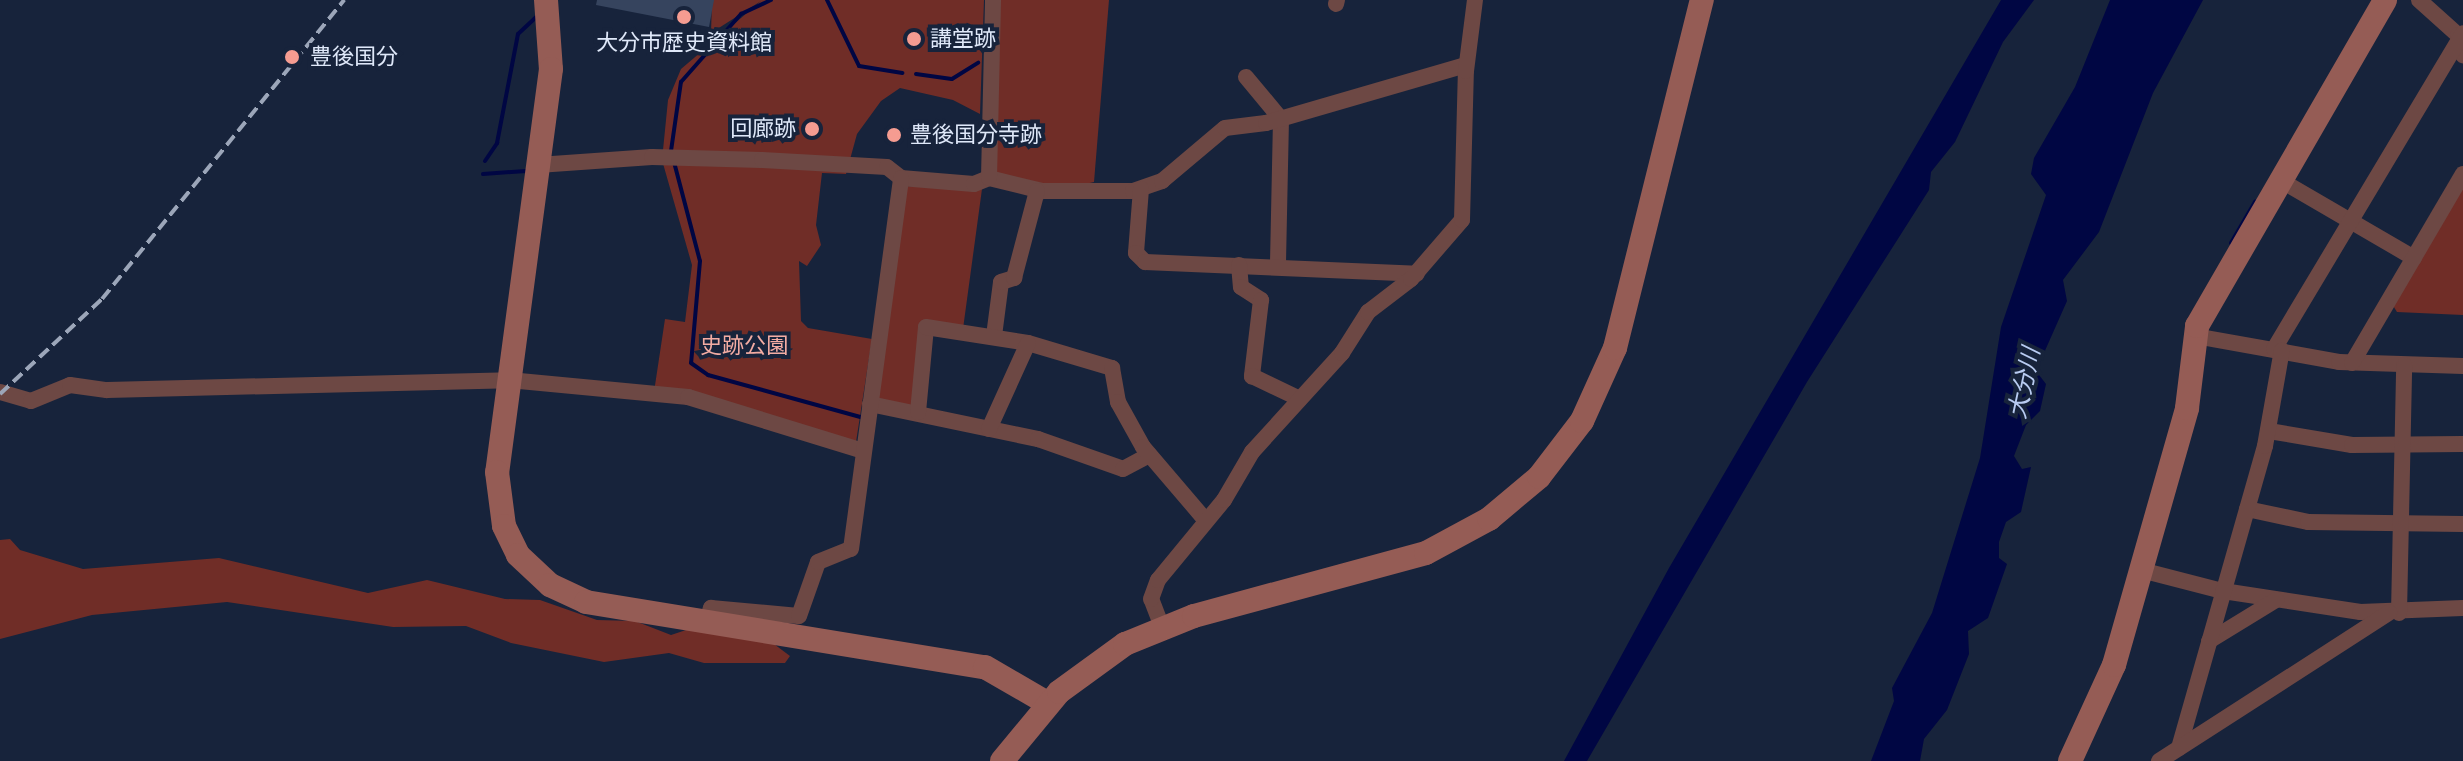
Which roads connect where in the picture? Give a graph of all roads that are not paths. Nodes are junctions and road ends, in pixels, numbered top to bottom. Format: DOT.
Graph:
graph roads {
  1 [pos="546,0"];
  2 [pos="993,0"];
  3 [pos="1475,0"];
  4 [pos="1702,0"];
  5 [pos="2385,0"];
  6 [pos="2419,0"];
  7 [pos="2460,34"];
  8 [pos="2463,55"];
  9 [pos="1466,65"];
  10 [pos="1246,77"];
  11 [pos="1281,119"];
  12 [pos="538,165"];
  13 [pos="2463,174"];
  14 [pos="901,178"];
  15 [pos="989,178"];
  16 [pos="2280,180"];
  17 [pos="1141,189"];
  18 [pos="1037,191"];
  19 [pos="2349,220"];
  20 [pos="2414,258"];
  21 [pos="1239,265"];
  22 [pos="1278,265"];
  23 [pos="1417,274"];
  24 [pos="994,336"];
  25 [pos="2195,336"];
  26 [pos="1028,343"];
  27 [pos="2278,350"];
  28 [pos="2352,363"];
  29 [pos="2404,365"];
  30 [pos="2463,366"];
  31 [pos="509,380"];
  32 [pos="0,392"];
  33 [pos="1300,399"];
  34 [pos="870,404"];
  35 [pos="918,412"];
  36 [pos="989,429"];
  37 [pos="2269,431"];
  38 [pos="2463,444"];
  39 [pos="2402,445"];
  40 [pos="863,451"];
  41 [pos="1149,455"];
  42 [pos="2247,509"];
  43 [pos="1202,516"];
  44 [pos="2402,523"];
  45 [pos="2463,524"];
  46 [pos="2141,570"];
  47 [pos="2223,591"];
  48 [pos="2276,600"];
  49 [pos="2463,608"];
  50 [pos="2394,613"];
  51 [pos="706,624"];
  52 [pos="1162,627"];
  53 [pos="2209,641"];
  54 [pos="1047,703"];
  55 [pos="2179,748"];
  56 [pos="1002,761"];
  57 [pos="2070,761"];
  58 [pos="2159,761"];
  1 -- 12 [label="street"];
  2 -- 15 [label="street"];
  3 -- 9 [label="street"];
  4 -- 52 [label="street"];
  5 -- 16 [label="street"];
  6 -- 7 [label="street"];
  7 -- 8 [label="street"];
  7 -- 19 [label="street"];
  9 -- 11 [label="street"];
  9 -- 23 [label="street"];
  10 -- 11 [label="street"];
  11 -- 17 [label="street"];
  11 -- 22 [label="street"];
  12 -- 14 [label="street"];
  12 -- 31 [label="street"];
  13 -- 20 [label="street"];
  14 -- 15 [label="street"];
  14 -- 34 [label="street"];
  15 -- 18 [label="street"];
  16 -- 19 [label="street"];
  16 -- 25 [label="street"];
  17 -- 18 [label="street"];
  17 -- 21 [label="street"];
  18 -- 24 [label="street"];
  19 -- 20 [label="street"];
  19 -- 27 [label="street"];
  20 -- 28 [label="street"];
  21 -- 22 [label="street"];
  21 -- 33 [label="street"];
  22 -- 23 [label="street"];
  23 -- 33 [label="street"];
  24 -- 26 [label="street"];
  24 -- 35 [label="street"];
  25 -- 27 [label="street"];
  25 -- 46 [label="street"];
  26 -- 36 [label="street"];
  26 -- 41 [label="street"];
  27 -- 28 [label="street"];
  27 -- 37 [label="street"];
  28 -- 29 [label="street"];
  29 -- 30 [label="street"];
  29 -- 39 [label="street"];
  31 -- 32 [label="street"];
  31 -- 40 [label="street"];
  31 -- 51 [label="street"];
  33 -- 52 [label="street"];
  34 -- 35 [label="street"];
  34 -- 40 [label="street"];
  35 -- 36 [label="street"];
  36 -- 41 [label="street"];
  37 -- 39 [label="street"];
  37 -- 42 [label="street"];
  38 -- 39 [label="street"];
  39 -- 44 [label="street"];
  40 -- 51 [label="street"];
  41 -- 43 [label="street"];
  42 -- 44 [label="street"];
  42 -- 47 [label="street"];
  44 -- 45 [label="street"];
  44 -- 50 [label="street"];
  46 -- 47 [label="street"];
  46 -- 57 [label="street"];
  47 -- 48 [label="street"];
  47 -- 53 [label="street"];
  48 -- 50 [label="street"];
  48 -- 53 [label="street"];
  49 -- 50 [label="street"];
  50 -- 55 [label="street"];
  51 -- 54 [label="street"];
  52 -- 54 [label="street"];
  53 -- 55 [label="street"];
  54 -- 56 [label="street"];
  55 -- 58 [label="street"];
}
